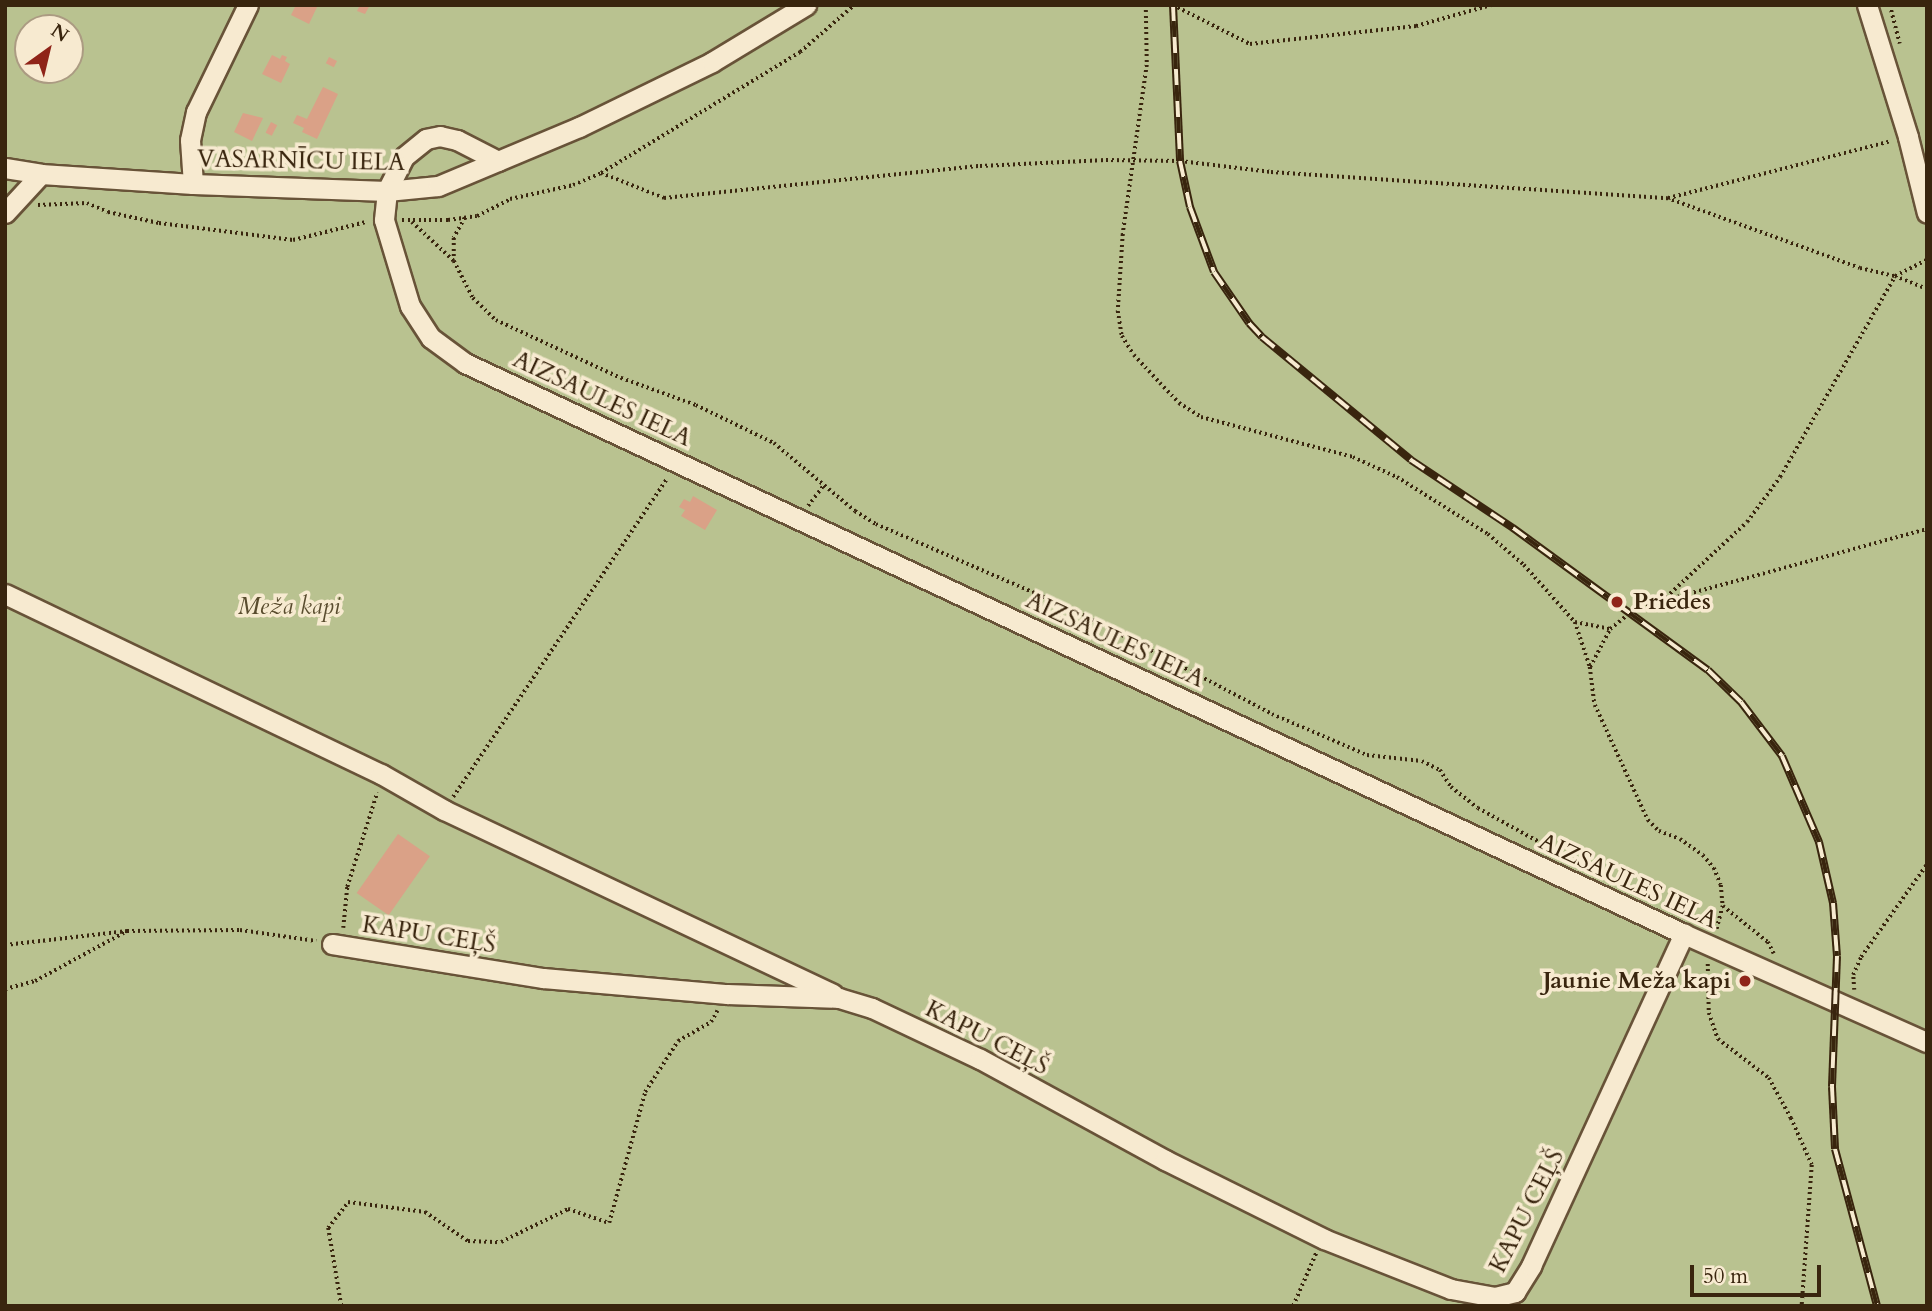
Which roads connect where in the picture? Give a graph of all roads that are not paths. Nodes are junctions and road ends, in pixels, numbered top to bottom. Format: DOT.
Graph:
graph roads {
  1 [pos="248,5"];
  2 [pos="806,5"];
  3 [pos="1867,5"];
  4 [pos="498,161"];
  5 [pos="5,168"];
  6 [pos="41,174"];
  7 [pos="193,184"];
  8 [pos="387,191"];
  9 [pos="9,208"];
  10 [pos="1927,214"];
  11 [pos="5,594"];
  12 [pos="1684,934"];
  13 [pos="337,945"];
  14 [pos="839,998"];
  15 [pos="1927,1042"];
  1 -- 7 [label="street"];
  2 -- 4 [label="street, VASARNĪCU IELA"];
  3 -- 10 [label="street"];
  4 -- 8 [label="street, VASARNĪCU IELA"];
  4 -- 8 [label="street"];
  5 -- 6 [label="street, VASARNĪCU IELA"];
  6 -- 7 [label="street, VASARNĪCU IELA"];
  6 -- 9 [label="street"];
  7 -- 8 [label="street, VASARNĪCU IELA"];
  8 -- 12 [label="street, AIZSAULES IELA"];
  11 -- 14 [label="street"];
  12 -- 14 [label="street, KAPU CEĻŠ"];
  12 -- 15 [label="street, AIZSAULES IELA"];
  13 -- 14 [label="street, KAPU CEĻŠ"];
}
